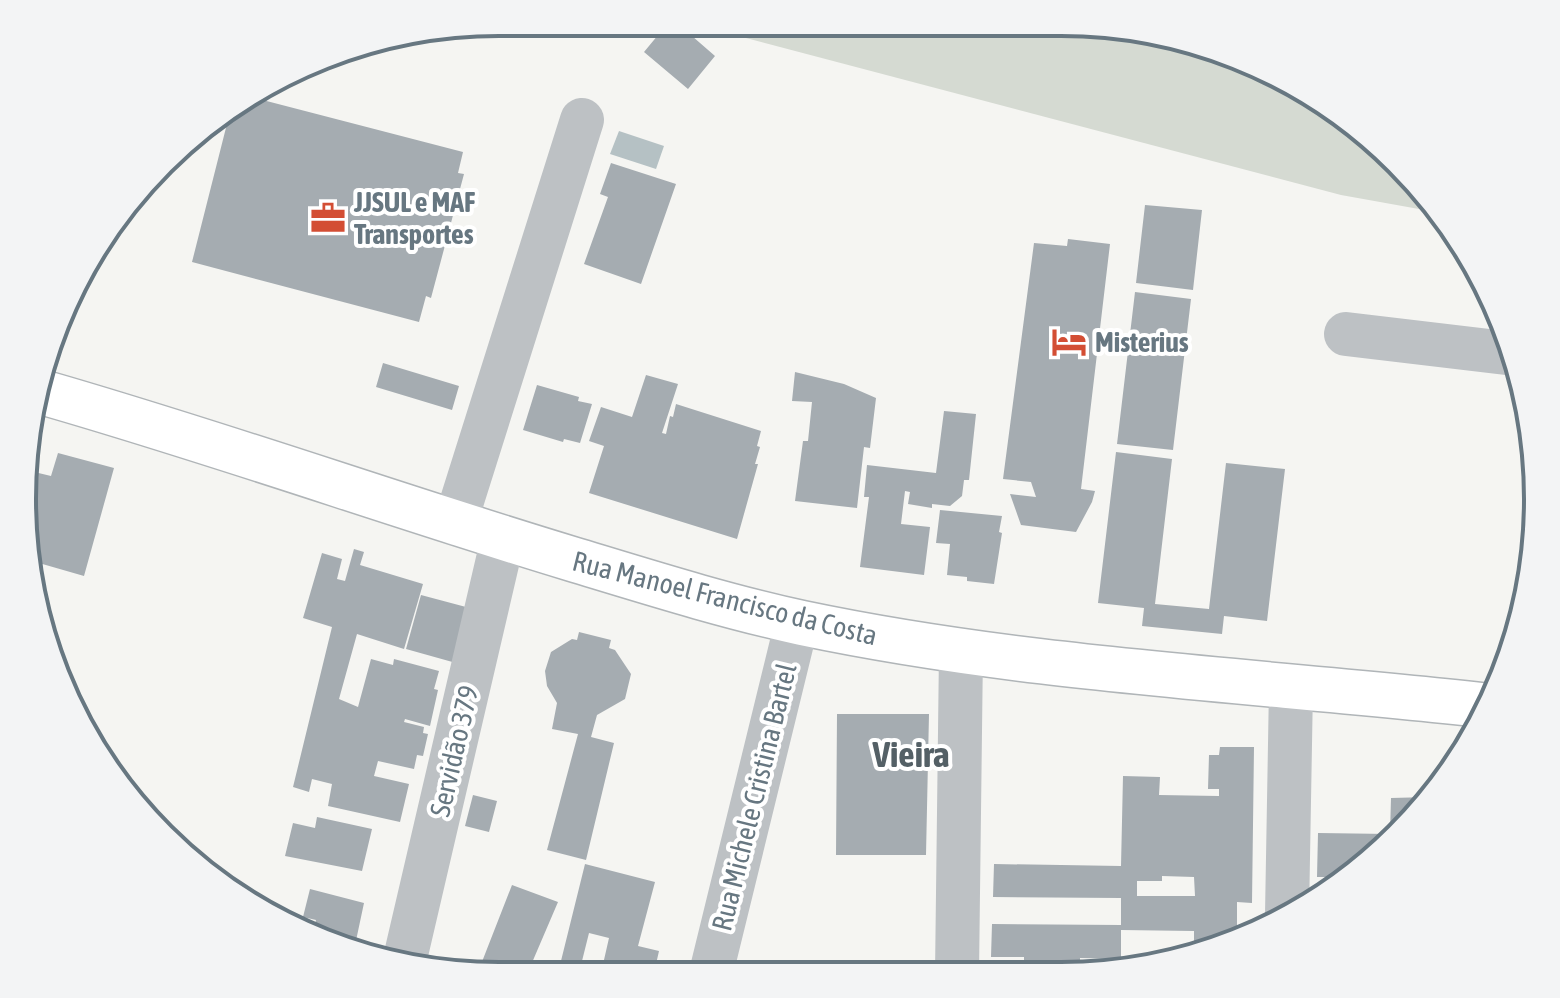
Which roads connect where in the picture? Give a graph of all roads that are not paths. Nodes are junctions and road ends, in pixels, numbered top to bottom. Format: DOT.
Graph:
graph roads {
  1 [pos="582,120"];
  2 [pos="1346,334"];
  3 [pos="1500,352"];
  4 [pos="48,394"];
  5 [pos="455,523"];
  6 [pos="511,541"];
  7 [pos="797,622"];
  8 [pos="961,651"];
  9 [pos="1291,687"];
  10 [pos="1476,704"];
  11 [pos="1287,903"];
  12 [pos="407,952"];
  13 [pos="422,955"];
  14 [pos="714,962"];
  15 [pos="957,962"];
  1 -- 5 [label="street"];
  2 -- 3 [label="street"];
  4 -- 5 [label="main road, Rua Manoel Francisco da Costa"];
  5 -- 6 [label="main road, Rua Manoel Francisco da Costa"];
  6 -- 7 [label="main road, Rua Manoel Francisco da Costa"];
  6 -- 12 [label="street, Servidão 379"];
  6 -- 13 [label="street"];
  7 -- 8 [label="main road, Rua Manoel Francisco da Costa"];
  7 -- 14 [label="street, Rua Michele Cristina Bartel"];
  8 -- 9 [label="main road, Rua Manoel Francisco da Costa"];
  8 -- 15 [label="street"];
  9 -- 10 [label="main road, Rua Manoel Francisco da Costa"];
  9 -- 11 [label="street"];
}
